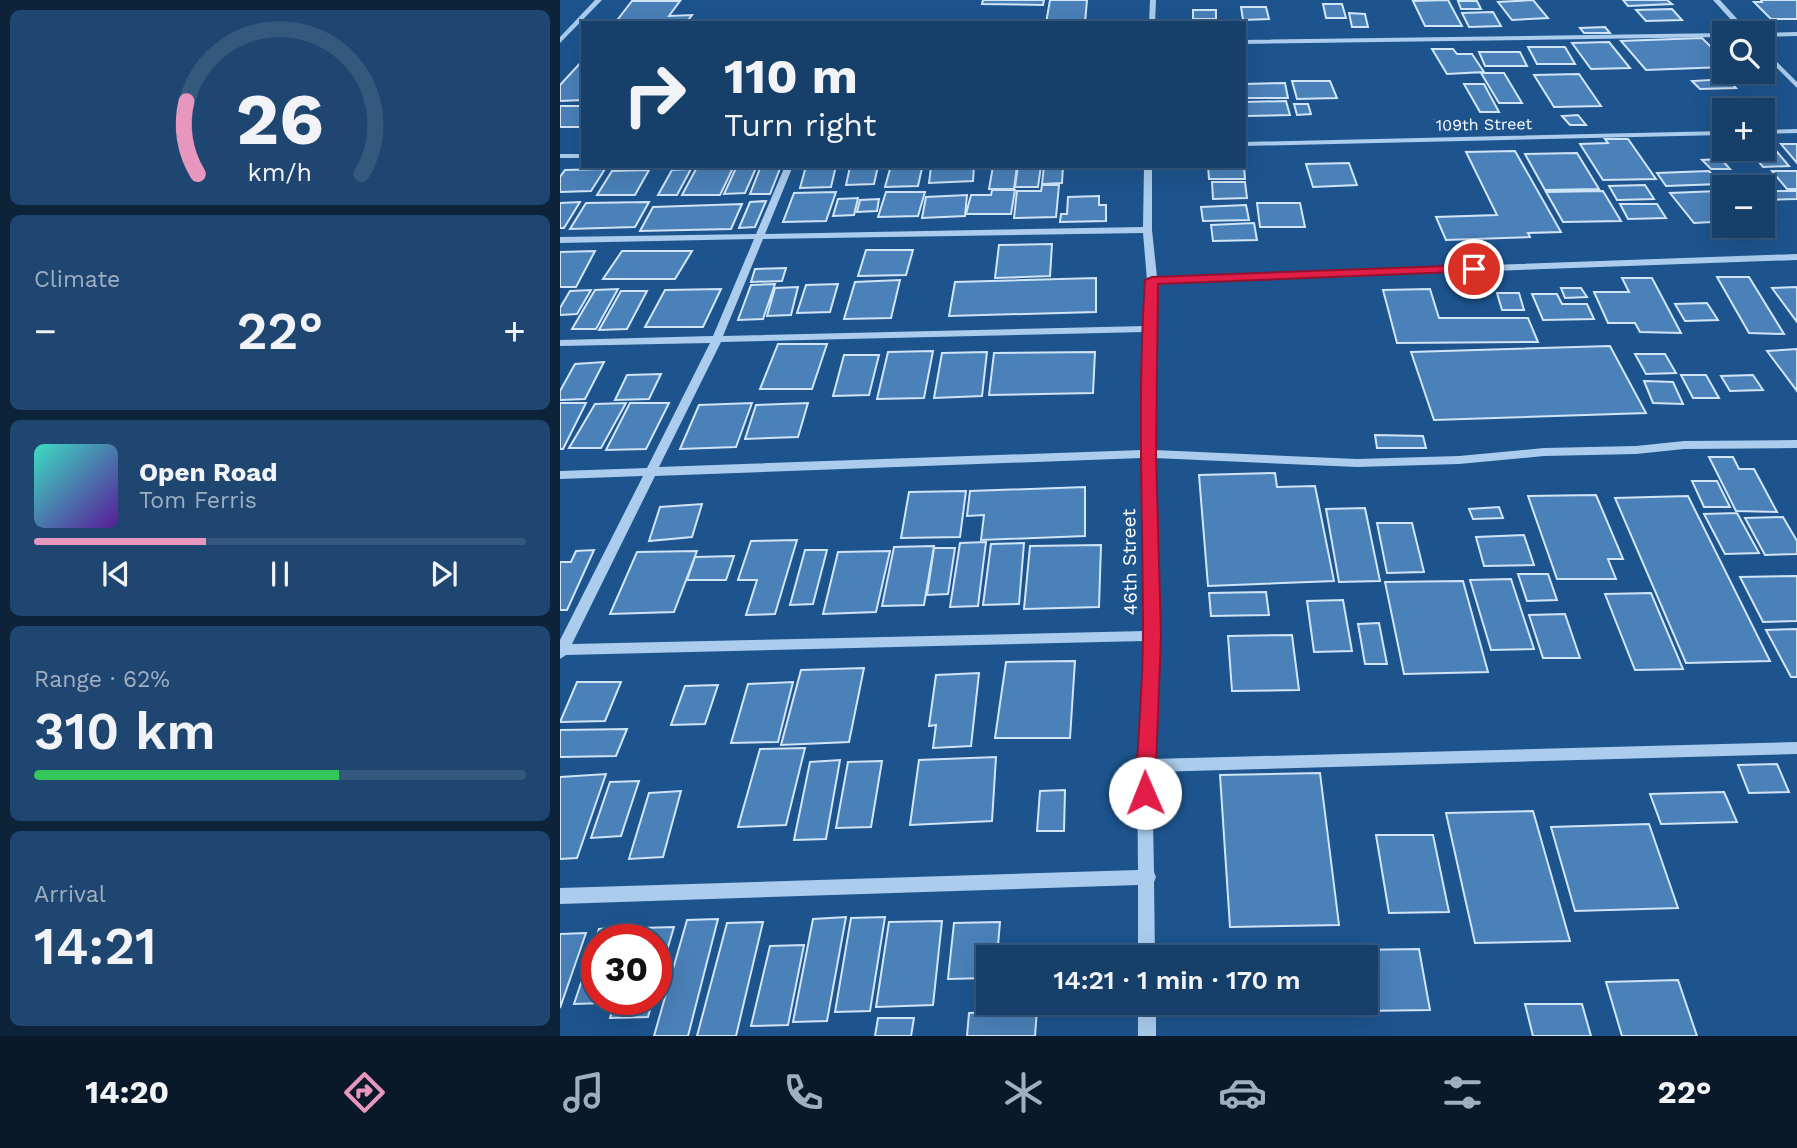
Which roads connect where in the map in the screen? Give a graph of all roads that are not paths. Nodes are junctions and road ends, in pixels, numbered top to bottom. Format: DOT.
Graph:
graph roads {
  1 [pos="599,0"];
  2 [pos="1153,0"];
  3 [pos="1716,0"];
  4 [pos="1152,21"];
  5 [pos="1736,21"];
  6 [pos="560,26"];
  7 [pos="575,26"];
  8 [pos="1775,34"];
  9 [pos="1797,34"];
  10 [pos="1712,35"];
  11 [pos="560,41"];
  12 [pos="1246,42"];
  13 [pos="1775,63"];
  14 [pos="1797,86"];
  15 [pos="1797,131"];
  16 [pos="1712,132"];
  17 [pos="1775,132"];
  18 [pos="1246,144"];
  19 [pos="560,156"];
  20 [pos="581,156"];
  21 [pos="788,168"];
  22 [pos="1149,168"];
  23 [pos="1147,230"];
  24 [pos="759,237"];
  25 [pos="560,240"];
  26 [pos="1797,257"];
  27 [pos="1152,280"];
  28 [pos="1149,328"];
  29 [pos="717,339"];
  30 [pos="560,343"];
  31 [pos="1797,444"];
  32 [pos="1148,454"];
  33 [pos="653,472"];
  34 [pos="560,475"];
  35 [pos="1152,636"];
  36 [pos="561,651"];
  37 [pos="1797,748"];
  38 [pos="1144,765"];
  39 [pos="1147,877"];
  40 [pos="560,896"];
  41 [pos="1147,945"];
  42 [pos="1147,1015"];
  43 [pos="1147,1036"];
  1 -- 7 [label="street"];
  2 -- 4 [label="street"];
  3 -- 5 [label="street"];
  6 -- 7 [label="street"];
  7 -- 11 [label="street"];
  8 -- 9 [label="street"];
  10 -- 12 [label="street"];
  13 -- 14 [label="street"];
  15 -- 17 [label="street"];
  16 -- 18 [label="street, 109th Street"];
  19 -- 20 [label="street"];
  21 -- 24 [label="street"];
  22 -- 23 [label="street, 46th Street"];
  23 -- 24 [label="street"];
  23 -- 27 [label="street, 46th Street"];
  24 -- 25 [label="street"];
  24 -- 29 [label="street"];
  26 -- 27 [label="street"];
  27 -- 28 [label="street, 46th Street"];
  28 -- 29 [label="street"];
  28 -- 32 [label="street, 46th Street"];
  29 -- 30 [label="street"];
  29 -- 33 [label="street"];
  31 -- 32 [label="street"];
  32 -- 33 [label="street"];
  32 -- 35 [label="street, 46th Street"];
  33 -- 34 [label="street"];
  33 -- 36 [label="street"];
  35 -- 36 [label="street"];
  35 -- 38 [label="street, 46th Street"];
  37 -- 38 [label="street"];
  38 -- 39 [label="street, 46th Street"];
  39 -- 40 [label="street"];
  39 -- 41 [label="street, 46th Street"];
  42 -- 43 [label="street"];
}
